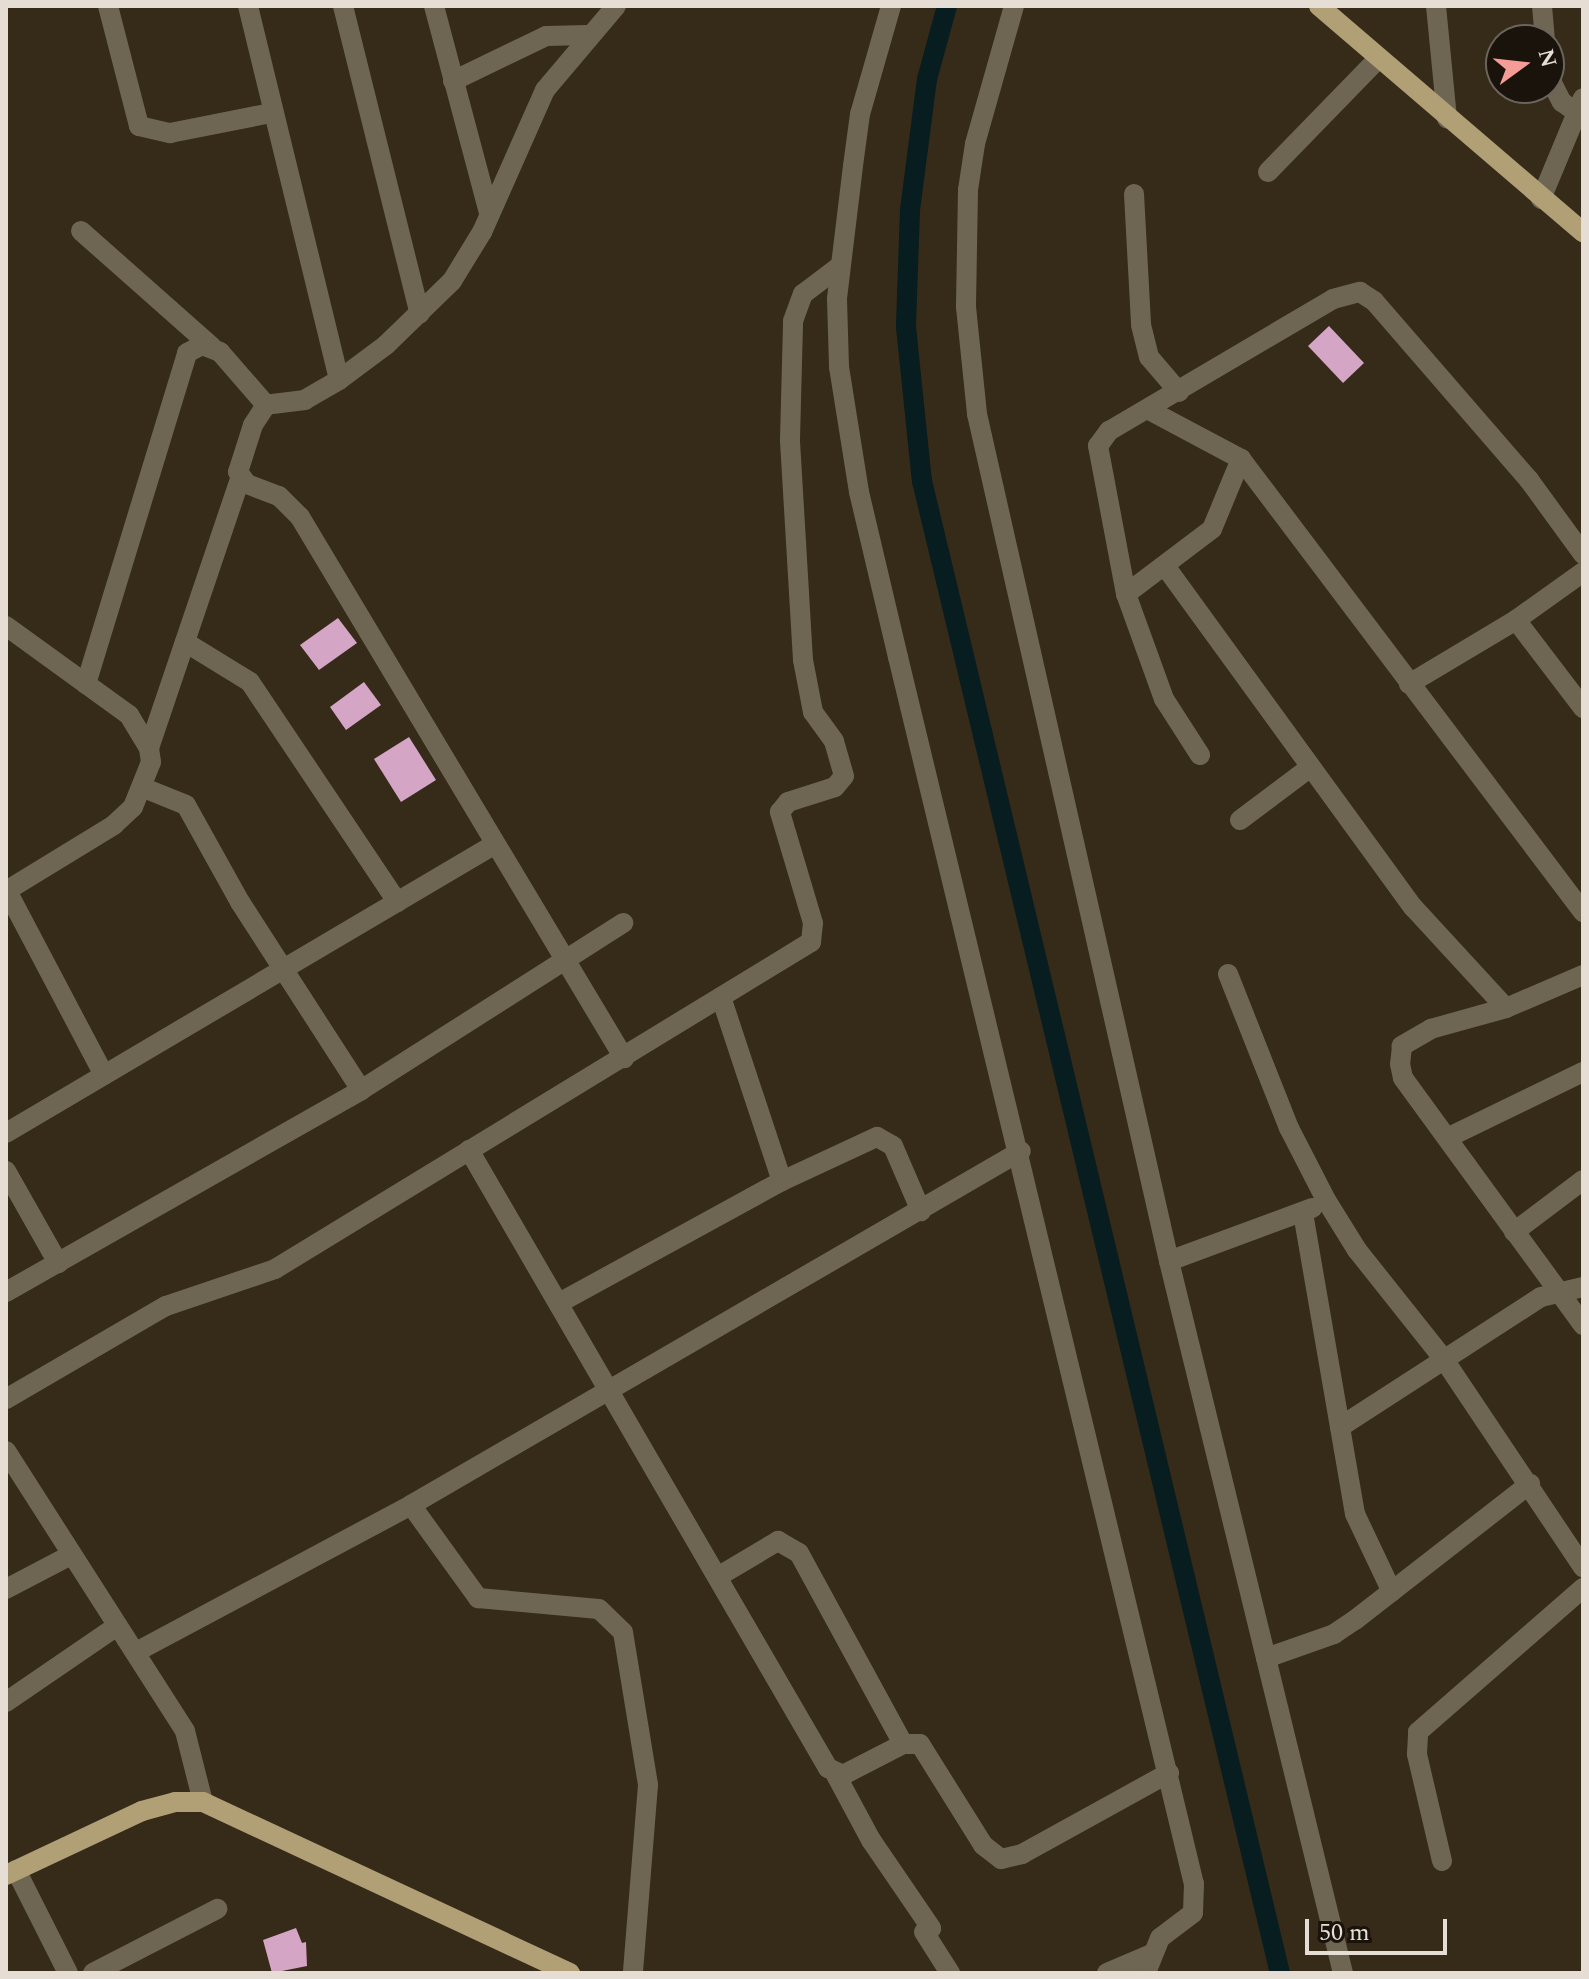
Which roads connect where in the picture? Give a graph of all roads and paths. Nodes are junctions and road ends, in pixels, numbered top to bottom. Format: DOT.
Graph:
graph roads {
  1 [pos="108,6"];
  2 [pos="248,6"];
  3 [pos="343,6"];
  4 [pos="434,6"];
  5 [pos="616,6"];
  6 [pos="891,6"];
  7 [pos="1014,6"];
  8 [pos="1319,6"];
  9 [pos="1436,6"];
  10 [pos="587,35"];
  11 [pos="1379,58"];
  12 [pos="453,81"];
  13 [pos="1581,110"];
  14 [pos="271,113"];
  15 [pos="1447,118"];
  16 [pos="1268,172"];
  17 [pos="1134,194"];
  18 [pos="1541,199"];
  19 [pos="489,212"];
  20 [pos="81,231"];
  21 [pos="1583,232"];
  22 [pos="840,266"];
  23 [pos="420,314"];
  24 [pos="212,347"];
  25 [pos="339,380"];
  26 [pos="1179,392"];
  27 [pos="266,405"];
  28 [pos="1149,410"];
  29 [pos="1241,459"];
  30 [pos="240,479"];
  31 [pos="1583,554"];
  32 [pos="1165,566"];
  33 [pos="1583,572"];
  34 [pos="1126,594"];
  35 [pos="1516,620"];
  36 [pos="6,626"];
  37 [pos="185,642"];
  38 [pos="86,684"];
  39 [pos="1409,684"];
  40 [pos="1583,708"];
  41 [pos="149,748"];
  42 [pos="1200,755"];
  43 [pos="1308,769"];
  44 [pos="144,788"];
  45 [pos="1240,820"];
  46 [pos="495,844"];
  47 [pos="6,891"];
  48 [pos="397,902"];
  49 [pos="1583,912"];
  50 [pos="623,923"];
  51 [pos="564,960"];
  52 [pos="286,968"];
  53 [pos="1228,974"];
  54 [pos="1580,983"];
  55 [pos="721,997"];
  56 [pos="1506,1008"];
  57 [pos="624,1058"];
  58 [pos="1583,1072"];
  59 [pos="104,1075"];
  60 [pos="361,1090"];
  61 [pos="6,1133"];
  62 [pos="1447,1138"];
  63 [pos="469,1150"];
  64 [pos="1021,1151"];
  65 [pos="6,1171"];
  66 [pos="1583,1180"];
  67 [pos="782,1181"];
  68 [pos="1326,1200"];
  69 [pos="921,1211"];
  70 [pos="1303,1213"];
  71 [pos="1514,1232"];
  72 [pos="1169,1261"];
  73 [pos="58,1263"];
  74 [pos="1583,1287"];
  75 [pos="6,1292"];
  76 [pos="1555,1292"];
  77 [pos="559,1303"];
  78 [pos="1583,1325"];
  79 [pos="1443,1358"];
  80 [pos="612,1390"];
  81 [pos="6,1399"];
  82 [pos="1340,1427"];
  83 [pos="6,1451"];
  84 [pos="13,1478"];
  85 [pos="1530,1484"];
  86 [pos="411,1505"];
  87 [pos="71,1555"];
  88 [pos="1583,1567"];
  89 [pos="719,1576"];
  90 [pos="1583,1588"];
  91 [pos="6,1589"];
  92 [pos="1392,1592"];
  93 [pos="117,1626"];
  94 [pos="136,1652"];
  95 [pos="1266,1658"];
  96 [pos="6,1702"];
  97 [pos="903,1744"];
  98 [pos="1169,1773"];
  99 [pos="836,1775"];
  100 [pos="203,1802"];
  101 [pos="1442,1861"];
  102 [pos="11,1872"];
  103 [pos="217,1909"];
  104 [pos="1147,1964"];
  105 [pos="68,1973"];
  106 [pos="93,1973"];
  107 [pos="570,1973"];
  108 [pos="633,1973"];
  109 [pos="950,1973"];
  110 [pos="1107,1973"];
  111 [pos="1343,1973"];
  1 -- 14 [label="street"];
  2 -- 14 [label="street"];
  3 -- 23 [label="street"];
  4 -- 12 [label="street"];
  5 -- 10 [label="street"];
  6 -- 22 [label="street"];
  7 -- 72 [label="street"];
  8 -- 11 [label="main road"];
  9 -- 15 [label="street"];
  10 -- 12 [label="street"];
  10 -- 19 [label="street"];
  11 -- 15 [label="main road"];
  11 -- 16 [label="street"];
  12 -- 19 [label="street"];
  13 -- 18 [label="street"];
  14 -- 25 [label="street"];
  15 -- 18 [label="main road"];
  17 -- 26 [label="street"];
  18 -- 21 [label="main road"];
  19 -- 23 [label="street"];
  20 -- 24 [label="street"];
  22 -- 55 [label="street"];
  22 -- 64 [label="street"];
  23 -- 25 [label="street"];
  24 -- 27 [label="street"];
  24 -- 38 [label="street"];
  25 -- 27 [label="street"];
  26 -- 28 [label="street"];
  26 -- 31 [label="street"];
  27 -- 30 [label="street"];
  28 -- 29 [label="street"];
  28 -- 34 [label="street"];
  29 -- 32 [label="street"];
  29 -- 39 [label="street"];
  30 -- 37 [label="street"];
  30 -- 46 [label="street"];
  32 -- 34 [label="street"];
  32 -- 43 [label="street"];
  33 -- 35 [label="street"];
  34 -- 42 [label="street"];
  35 -- 39 [label="street"];
  35 -- 40 [label="street"];
  36 -- 38 [label="street"];
  37 -- 41 [label="street"];
  37 -- 48 [label="street"];
  38 -- 41 [label="street"];
  39 -- 49 [label="street"];
  41 -- 44 [label="street"];
  43 -- 45 [label="street"];
  43 -- 56 [label="street"];
  44 -- 47 [label="street"];
  44 -- 52 [label="street"];
  46 -- 48 [label="street"];
  46 -- 51 [label="street"];
  47 -- 59 [label="street"];
  48 -- 52 [label="street"];
  50 -- 51 [label="street"];
  51 -- 57 [label="street"];
  51 -- 60 [label="street"];
  52 -- 59 [label="street"];
  52 -- 60 [label="street"];
  53 -- 68 [label="street"];
  54 -- 56 [label="street"];
  55 -- 57 [label="street"];
  55 -- 67 [label="street"];
  56 -- 62 [label="street"];
  57 -- 63 [label="street"];
  58 -- 62 [label="street"];
  59 -- 61 [label="street"];
  60 -- 73 [label="street"];
  62 -- 71 [label="street"];
  63 -- 77 [label="street"];
  63 -- 81 [label="street"];
  64 -- 69 [label="street"];
  64 -- 98 [label="street"];
  65 -- 73 [label="street"];
  66 -- 71 [label="street"];
  67 -- 69 [label="street"];
  67 -- 77 [label="street"];
  68 -- 70 [label="street"];
  68 -- 79 [label="street"];
  69 -- 80 [label="street"];
  70 -- 72 [label="street"];
  70 -- 82 [label="street"];
  71 -- 76 [label="street"];
  72 -- 95 [label="street"];
  73 -- 75 [label="street"];
  74 -- 76 [label="street"];
  76 -- 78 [label="street"];
  76 -- 79 [label="street"];
  77 -- 80 [label="street"];
  79 -- 82 [label="street"];
  79 -- 85 [label="street"];
  80 -- 86 [label="street"];
  80 -- 89 [label="street"];
  82 -- 92 [label="street"];
  83 -- 84 [label="street"];
  84 -- 87 [label="street"];
  85 -- 88 [label="street"];
  85 -- 92 [label="street"];
  86 -- 94 [label="street"];
  86 -- 108 [label="street"];
  87 -- 91 [label="street"];
  87 -- 93 [label="street"];
  89 -- 97 [label="street"];
  89 -- 99 [label="street"];
  90 -- 101 [label="street"];
  92 -- 95 [label="street"];
  93 -- 94 [label="street"];
  93 -- 96 [label="street"];
  94 -- 100 [label="street"];
  95 -- 111 [label="street"];
  97 -- 98 [label="street"];
  97 -- 99 [label="street"];
  98 -- 104 [label="street"];
  99 -- 109 [label="street"];
  100 -- 102 [label="main road"];
  100 -- 107 [label="main road"];
  102 -- 105 [label="street"];
  103 -- 106 [label="street"];
  104 -- 110 [label="street"];
}
